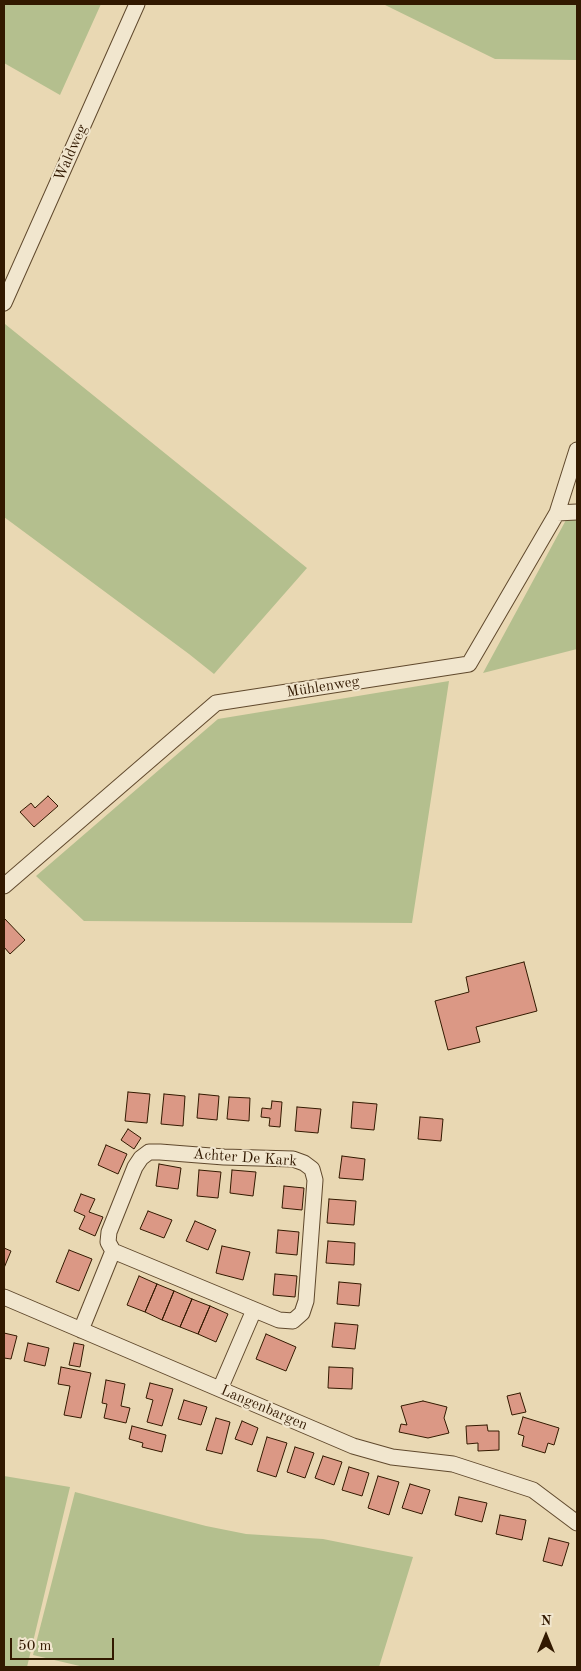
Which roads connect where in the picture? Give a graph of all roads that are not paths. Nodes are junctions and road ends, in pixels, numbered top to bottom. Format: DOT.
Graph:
graph roads {
  1 [pos="137,4"];
  2 [pos="4,303"];
  3 [pos="577,450"];
  4 [pos="577,512"];
  5 [pos="556,513"];
  6 [pos="4,886"];
  7 [pos="113,1251"];
  8 [pos="4,1297"];
  9 [pos="254,1310"];
  10 [pos="81,1330"];
  11 [pos="220,1389"];
  12 [pos="577,1523"];
  1 -- 2 [label="street, Waldweg"];
  3 -- 5 [label="street, Mühlenweg"];
  4 -- 5 [label="street"];
  5 -- 6 [label="street, Mühlenweg"];
  7 -- 9 [label="street, Achter De Kark"];
  7 -- 9 [label="street, Achter De Kark"];
  7 -- 10 [label="street, Achter De Kark"];
  8 -- 10 [label="street, Langenbargen"];
  9 -- 11 [label="street"];
  10 -- 11 [label="street, Langenbargen"];
  11 -- 12 [label="street, Langenbargen"];
}
